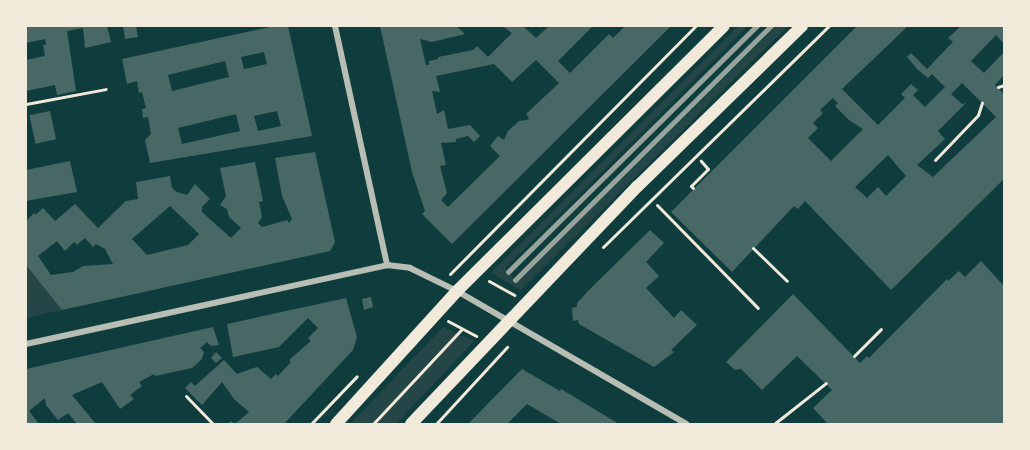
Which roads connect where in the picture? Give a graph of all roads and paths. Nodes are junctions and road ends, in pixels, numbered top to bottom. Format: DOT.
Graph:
graph roads {
  1 [pos="335,26"];
  2 [pos="696,26"];
  3 [pos="724,26"];
  4 [pos="802,26"];
  5 [pos="829,26"];
  6 [pos="1005,86"];
  7 [pos="998,87"];
  8 [pos="106,89"];
  9 [pos="982,103"];
  10 [pos="26,104"];
  11 [pos="935,160"];
  12 [pos="701,161"];
  13 [pos="693,188"];
  14 [pos="657,205"];
  15 [pos="700,241"];
  16 [pos="696,245"];
  17 [pos="603,247"];
  18 [pos="753,248"];
  19 [pos="459,264"];
  20 [pos="387,265"];
  21 [pos="489,281"];
  22 [pos="787,281"];
  23 [pos="457,291"];
  24 [pos="516,296"];
  25 [pos="758,308"];
  26 [pos="446,320"];
  27 [pos="510,321"];
  28 [pos="462,329"];
  29 [pos="881,329"];
  30 [pos="476,336"];
  31 [pos="26,344"];
  32 [pos="854,356"];
  33 [pos="499,357"];
  34 [pos="826,383"];
  35 [pos="186,396"];
  36 [pos="213,424"];
  37 [pos="336,424"];
  38 [pos="373,424"];
  39 [pos="411,424"];
  40 [pos="436,424"];
  41 [pos="686,424"];
  42 [pos="774,424"];
  1 -- 20 [label="street"];
  2 -- 19 [label="path"];
  3 -- 23 [label="main road"];
  4 -- 27 [label="main road"];
  5 -- 17 [label="path"];
  6 -- 7 [label="path"];
  8 -- 10 [label="path"];
  9 -- 11 [label="path"];
  12 -- 13 [label="path"];
  14 -- 16 [label="path"];
  15 -- 16 [label="path"];
  16 -- 25 [label="path"];
  18 -- 22 [label="path"];
  20 -- 23 [label="street"];
  20 -- 31 [label="street"];
  21 -- 24 [label="path"];
  23 -- 27 [label="street"];
  23 -- 37 [label="main road"];
  26 -- 28 [label="path"];
  27 -- 39 [label="main road"];
  27 -- 41 [label="street"];
  28 -- 30 [label="path"];
  28 -- 38 [label="path"];
  29 -- 32 [label="path"];
  33 -- 40 [label="path"];
  34 -- 42 [label="path"];
  35 -- 36 [label="path"];
}
